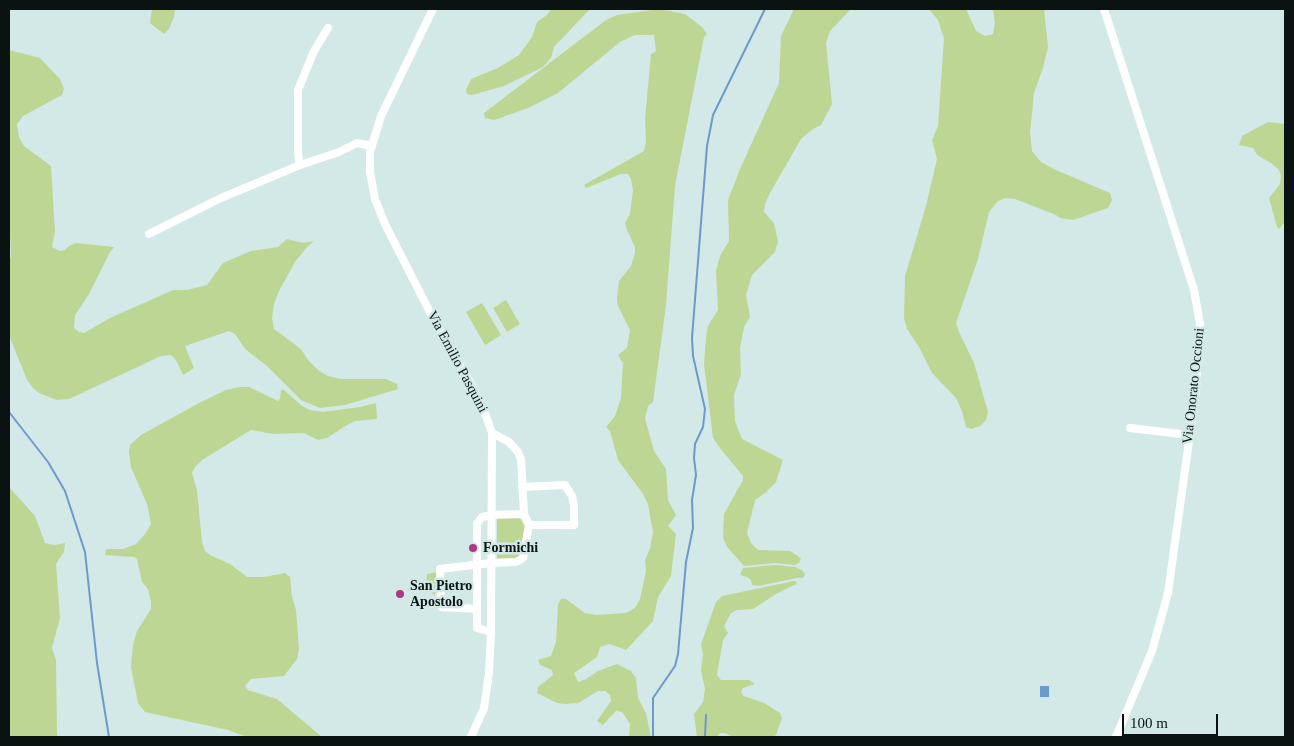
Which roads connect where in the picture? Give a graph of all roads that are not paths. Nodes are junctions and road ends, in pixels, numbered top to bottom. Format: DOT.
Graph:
graph roads {
  1 [pos="433,9"];
  2 [pos="1104,9"];
  3 [pos="328,28"];
  4 [pos="372,146"];
  5 [pos="300,165"];
  6 [pos="149,234"];
  7 [pos="1130,428"];
  8 [pos="492,433"];
  9 [pos="1190,434"];
  10 [pos="522,487"];
  11 [pos="524,514"];
  12 [pos="491,515"];
  13 [pos="530,525"];
  14 [pos="491,563"];
  15 [pos="476,565"];
  16 [pos="476,609"];
  17 [pos="491,632"];
  18 [pos="470,737"];
  19 [pos="1116,737"];
  1 -- 4 [label="street, Via Emilio Pasquini"];
  2 -- 9 [label="street, Via Onorato Occioni"];
  3 -- 5 [label="street"];
  4 -- 5 [label="street"];
  4 -- 8 [label="street, Via Emilio Pasquini"];
  5 -- 6 [label="street"];
  7 -- 9 [label="street"];
  8 -- 10 [label="street"];
  8 -- 12 [label="street, Via Emilio Pasquini"];
  9 -- 19 [label="street, Via Onorato Occioni"];
  10 -- 11 [label="street"];
  10 -- 13 [label="street"];
  11 -- 12 [label="street"];
  11 -- 13 [label="street"];
  12 -- 14 [label="street, Via Emilio Pasquini"];
  12 -- 15 [label="street"];
  13 -- 14 [label="street"];
  14 -- 15 [label="street"];
  14 -- 17 [label="street, Via Emilio Pasquini"];
  15 -- 16 [label="street"];
  15 -- 16 [label="street"];
  16 -- 17 [label="street"];
  17 -- 18 [label="street, Via Emilio Pasquini"];
}
